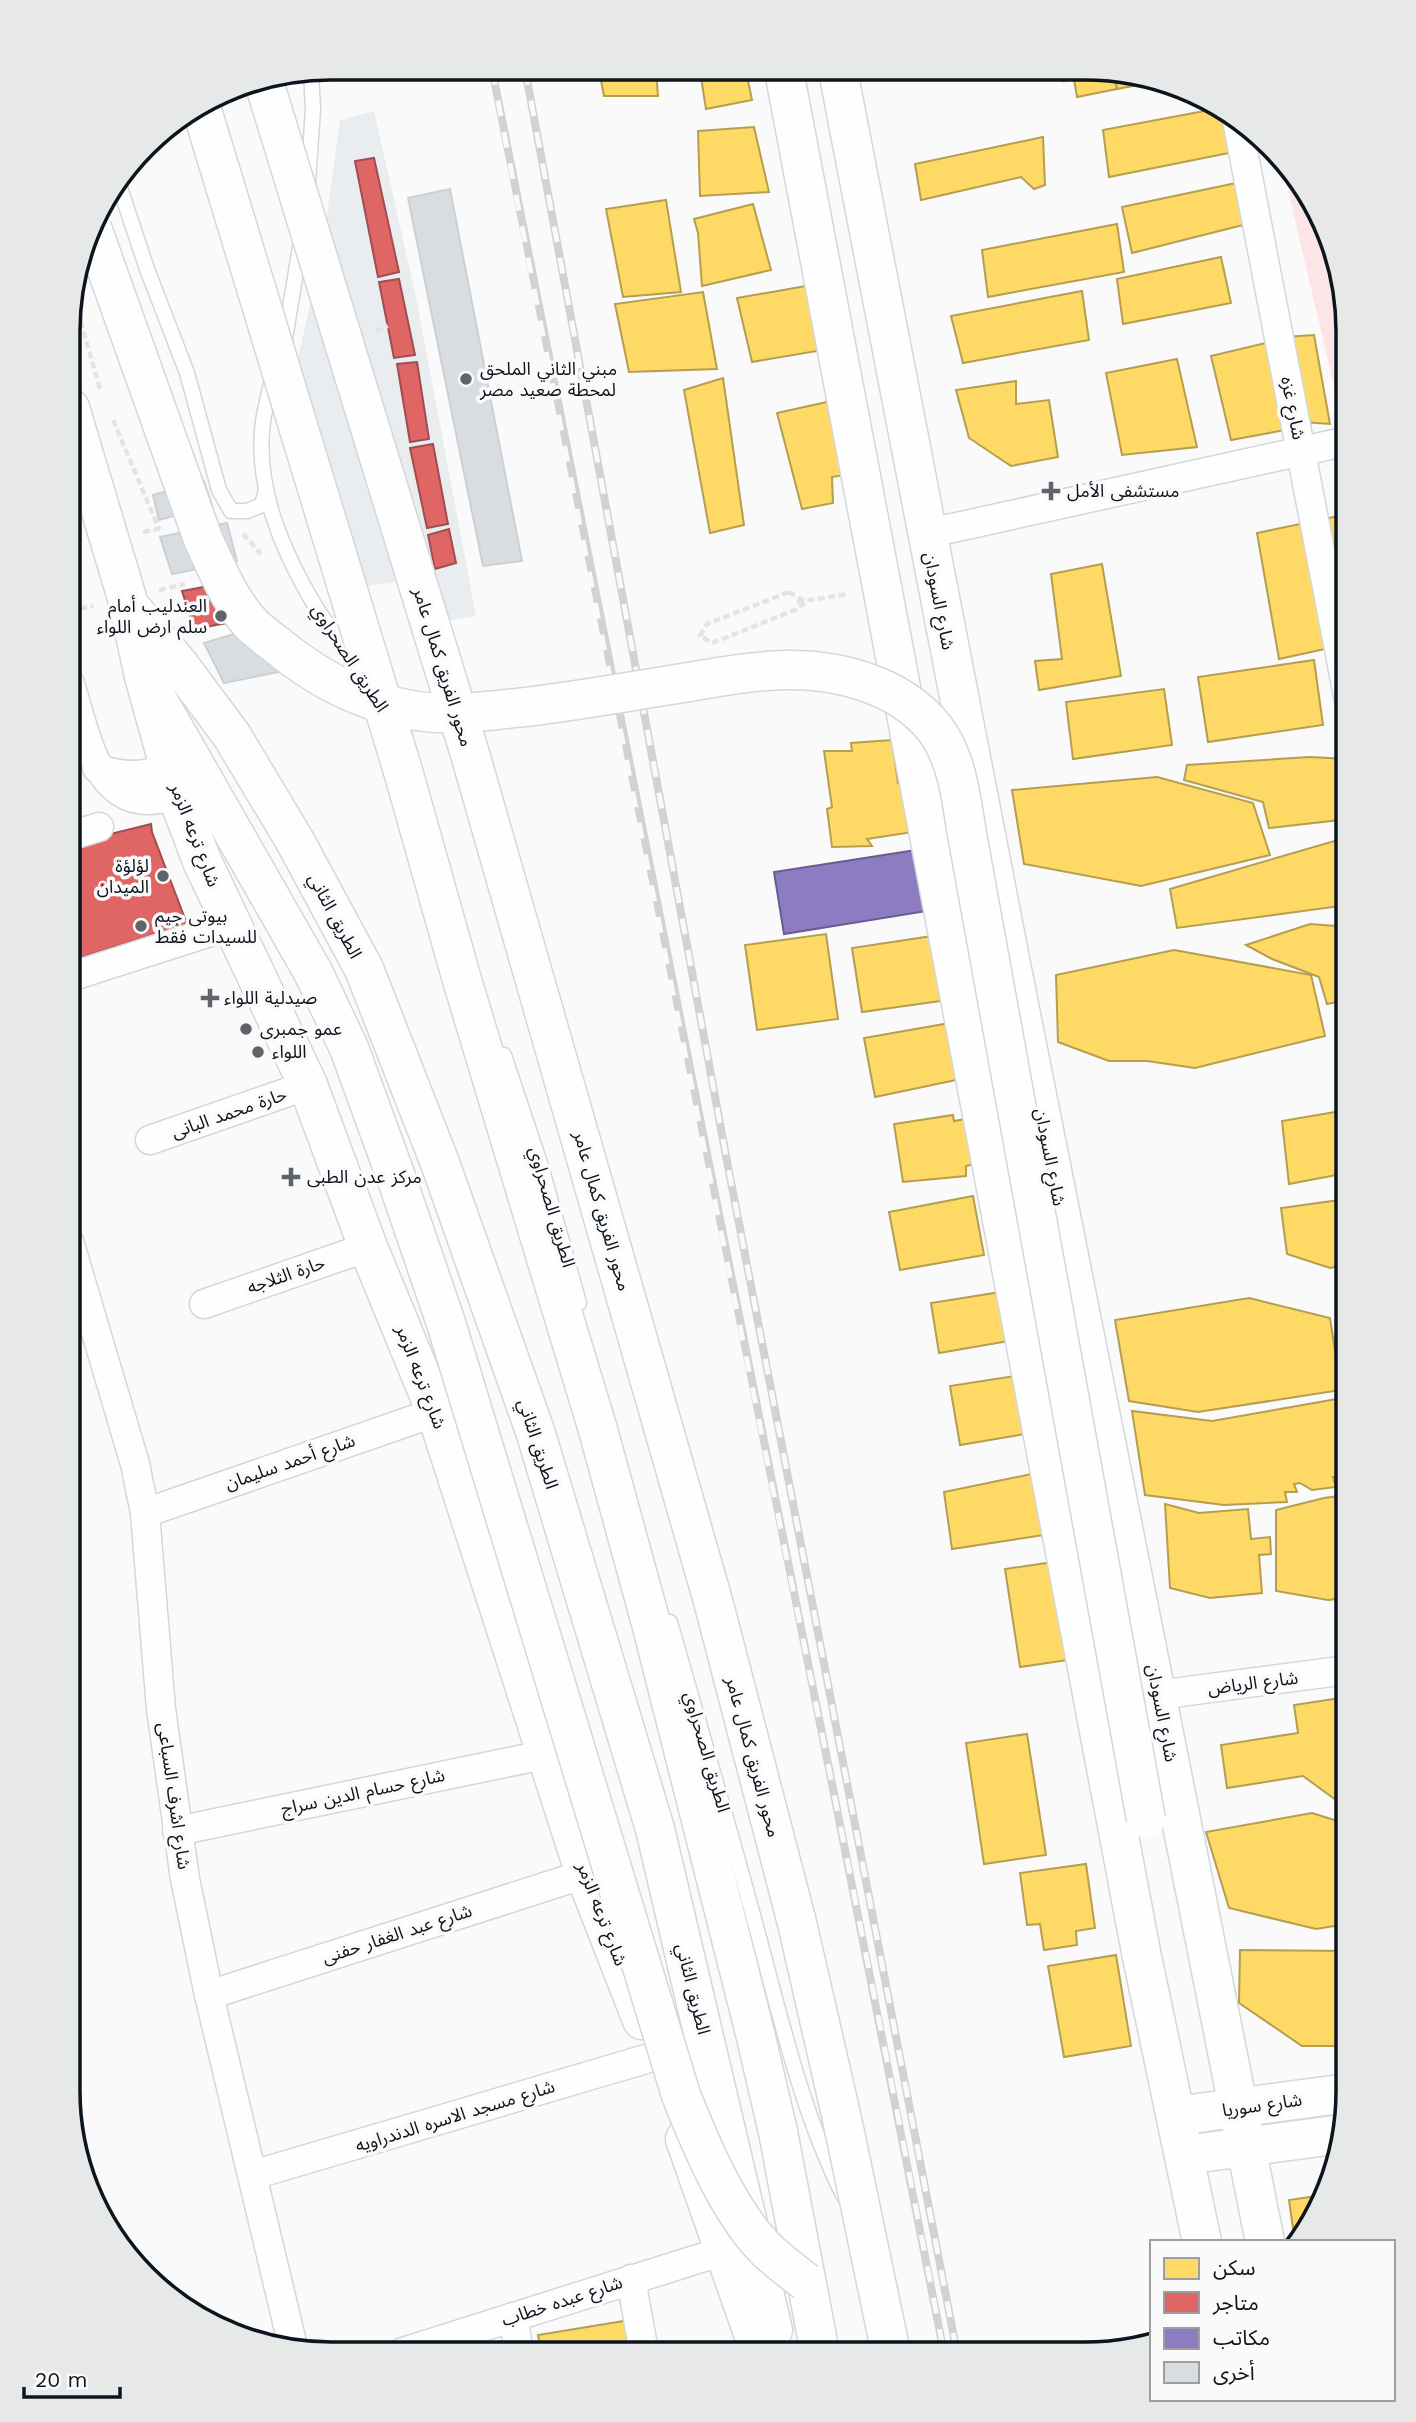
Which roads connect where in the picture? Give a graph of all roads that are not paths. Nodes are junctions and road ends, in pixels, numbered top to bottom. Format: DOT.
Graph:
graph roads {
  1 [pos="786,80"];
  2 [pos="840,80"];
  3 [pos="312,81"];
  4 [pos="266,89"];
  5 [pos="204,116"];
  6 [pos="1240,134"];
  7 [pos="122,194"];
  8 [pos="97,243"];
  9 [pos="86,400"];
  10 [pos="1336,443"];
  11 [pos="1301,450"];
  12 [pos="266,488"];
  13 [pos="925,534"];
  14 [pos="129,606"];
  15 [pos="1336,633"];
  16 [pos="144,676"];
  17 [pos="80,716"];
  18 [pos="420,779"];
  19 [pos="173,781"];
  20 [pos="99,827"];
  21 [pos="80,833"];
  22 [pos="232,925"];
  23 [pos="80,974"];
  24 [pos="499,1039"];
  25 [pos="308,1085"];
  26 [pos="150,1140"];
  27 [pos="368,1247"];
  28 [pos="80,1278"];
  29 [pos="204,1304"];
  30 [pos="582,1312"];
  31 [pos="436,1412"];
  32 [pos="145,1513"];
  33 [pos="665,1603"];
  34 [pos="1336,1671"];
  35 [pos="1158,1695"];
  36 [pos="548,1754"];
  37 [pos="177,1831"];
  38 [pos="585,1874"];
  39 [pos="1140,1952"];
  40 [pos="209,1994"];
  41 [pos="656,2056"];
  42 [pos="1336,2095"];
  43 [pos="1240,2108"];
  44 [pos="1176,2116"];
  45 [pos="1331,2135"];
  46 [pos="1247,2147"];
  47 [pos="1184,2155"];
  48 [pos="253,2175"];
  49 [pos="1202,2240"];
  50 [pos="1265,2240"];
  51 [pos="723,2250"];
  52 [pos="631,2278"];
  53 [pos="806,2282"];
  54 [pos="513,2317"];
  55 [pos="291,2338"];
  56 [pos="455,2342"];
  57 [pos="517,2342"];
  58 [pos="642,2342"];
  59 [pos="756,2342"];
  60 [pos="774,2342"];
  61 [pos="818,2342"];
  62 [pos="889,2342"];
  63 [pos="899,2342"];
  1 -- 39 [label="main road"];
  2 -- 13 [label="main road, شارع السودان"];
  3 -- 12 [label="lane, الطريق الصحراوي"];
  4 -- 62 [label="main road, محور الفريق كمال عامر, bridge"];
  5 -- 53 [label="main road, bridge"];
  6 -- 11 [label="street, شارع غزه"];
  7 -- 12 [label="lane"];
  8 -- 39 [label="main road, bridge"];
  9 -- 14 [label="main road, شارع ترعه الزمر"];
  10 -- 11 [label="street"];
  11 -- 13 [label="street"];
  11 -- 15 [label="street, شارع غزه"];
  12 -- 18 [label="lane, الطريق الصحراوي"];
  13 -- 35 [label="main road, شارع السودان"];
  14 -- 16 [label="main road, شارع ترعه الزمر"];
  14 -- 60 [label="main road, الطريق الثاني"];
  16 -- 19 [label="main road, شارع ترعه الزمر"];
  16 -- 53 [label="main road, bridge"];
  17 -- 19 [label="street"];
  19 -- 22 [label="main road, شارع ترعه الزمر"];
  20 -- 21 [label="street"];
  22 -- 23 [label="street"];
  22 -- 25 [label="main road, شارع ترعه الزمر"];
  24 -- 30 [label="lane, الطريق الصحراوي"];
  25 -- 26 [label="street, حارة محمد البانى"];
  25 -- 27 [label="main road, شارع ترعه الزمر"];
  27 -- 29 [label="street, حارة الثلاجه"];
  27 -- 31 [label="main road, شارع ترعه الزمر"];
  28 -- 32 [label="street, شارع اشرف السباعى"];
  31 -- 32 [label="street, شارع أحمد سليمان"];
  31 -- 36 [label="main road, شارع ترعه الزمر"];
  32 -- 37 [label="street, شارع اشرف السباعى"];
  33 -- 63 [label="lane, الطريق الصحراوي"];
  34 -- 35 [label="street, شارع الرياض"];
  35 -- 43 [label="main road, شارع السودان"];
  36 -- 37 [label="street, شارع حسام الدين سراج"];
  36 -- 38 [label="main road, شارع ترعه الزمر"];
  37 -- 40 [label="street, شارع اشرف السباعى"];
  38 -- 40 [label="street, شارع عبد الغفار حفنى"];
  38 -- 41 [label="main road, شارع ترعه الزمر"];
  39 -- 44 [label="main road"];
  40 -- 48 [label="street, شارع اشرف السباعى"];
  41 -- 48 [label="street, شارع مسجد الاسره الدندراويه"];
  41 -- 51 [label="main road, شارع ترعه الزمر"];
  42 -- 43 [label="main road, شارع سوريا"];
  43 -- 44 [label="main road, شارع سوريا"];
  43 -- 46 [label="main road, شارع السودان"];
  44 -- 47 [label="main road"];
  45 -- 46 [label="main road"];
  46 -- 47 [label="main road"];
  46 -- 50 [label="main road, شارع السودان"];
  47 -- 49 [label="main road"];
  48 -- 55 [label="street, شارع اشرف السباعى"];
  51 -- 52 [label="street, شارع عبده خطاب"];
  51 -- 59 [label="main road, شارع ترعه الزمر"];
  52 -- 54 [label="street, شارع عبده خطاب"];
  52 -- 58 [label="street"];
  53 -- 61 [label="main road"];
  54 -- 56 [label="street, شارع عبده خطاب"];
  54 -- 57 [label="street"];
}
